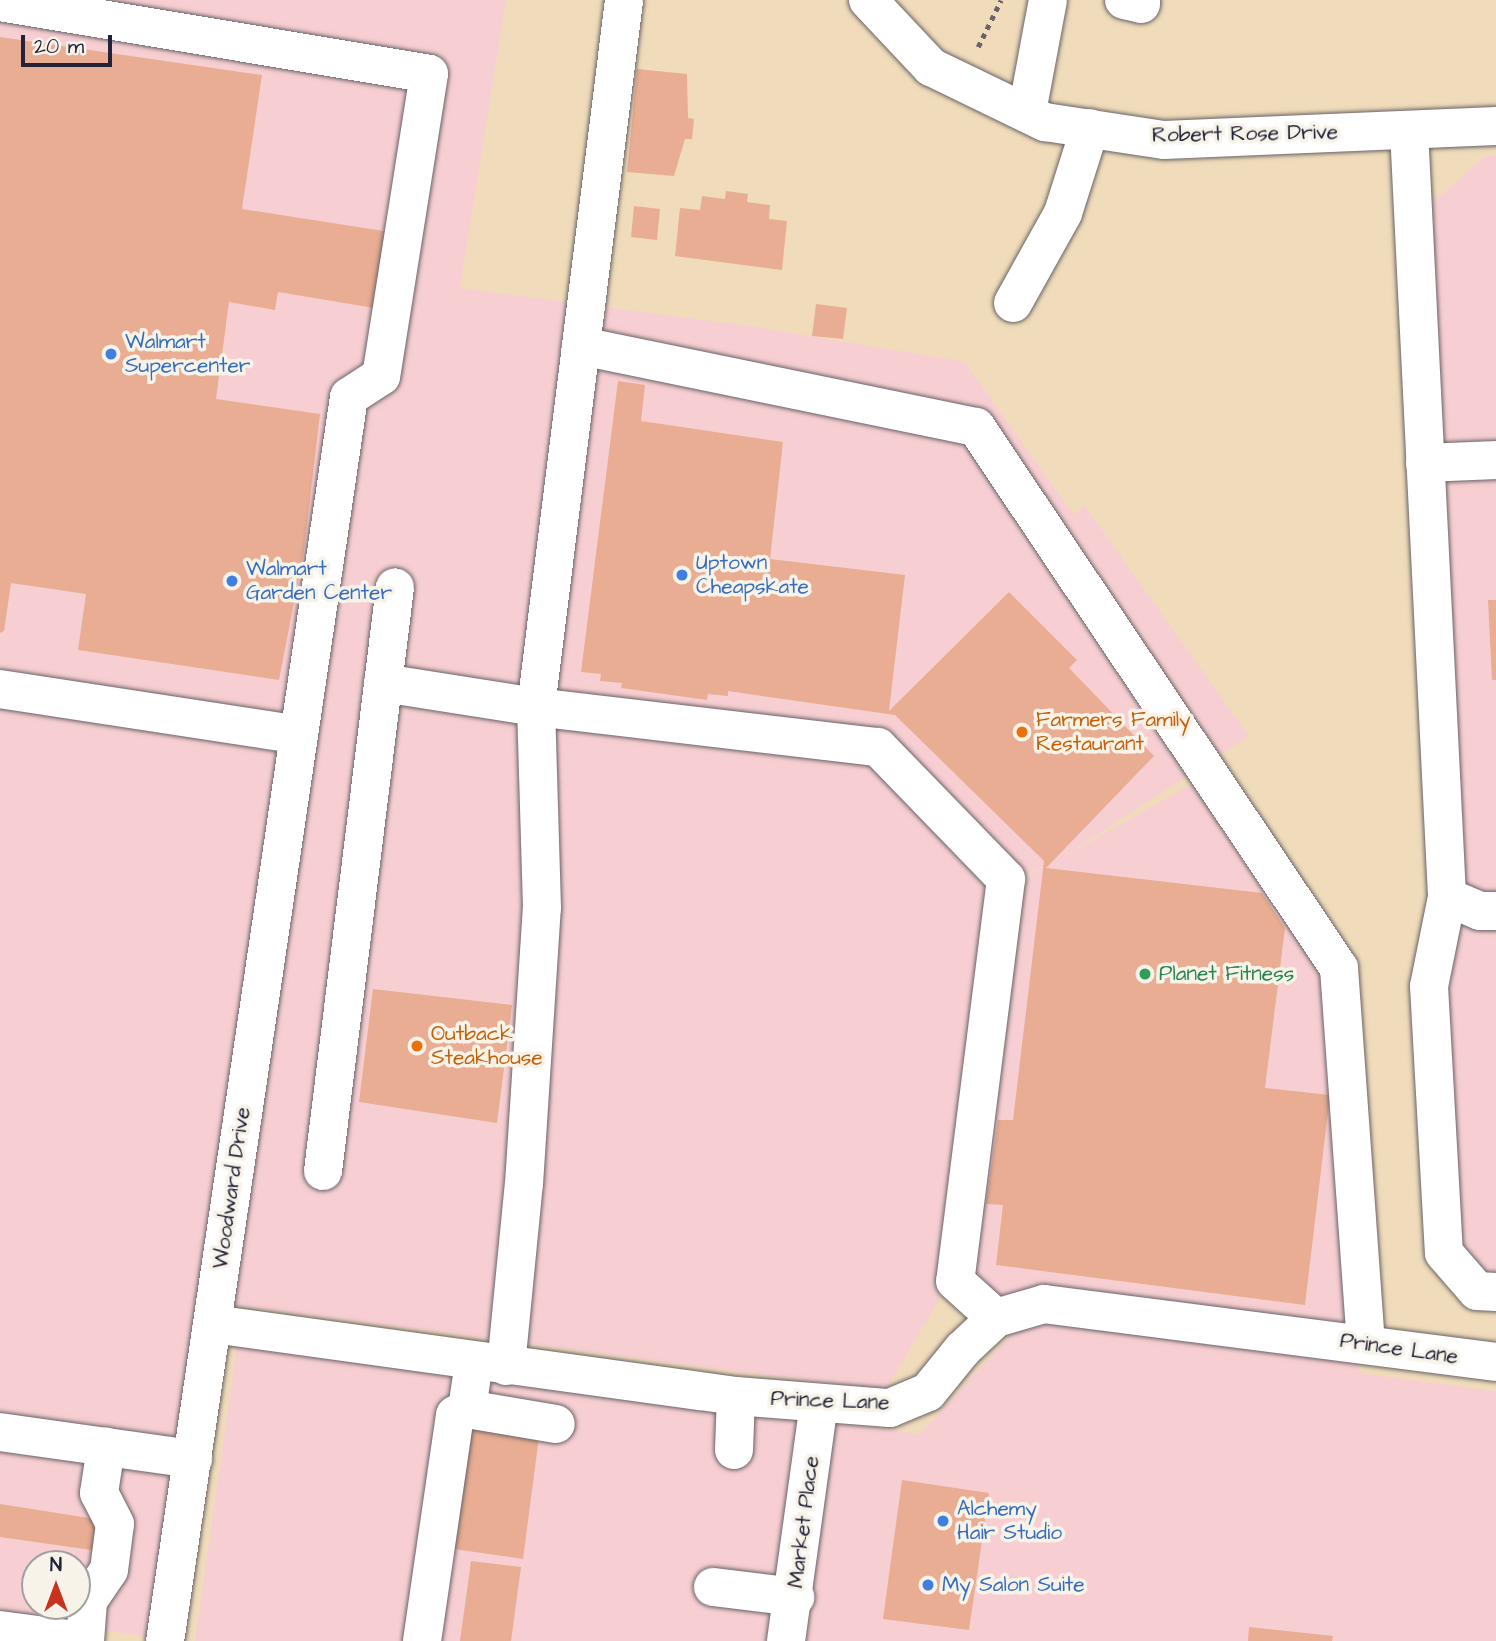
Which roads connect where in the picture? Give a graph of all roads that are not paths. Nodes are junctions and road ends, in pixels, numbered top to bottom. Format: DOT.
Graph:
graph roads {
  1 [pos="624,0"];
  2 [pos="868,0"];
  3 [pos="1048,0"];
  4 [pos="1124,0"];
  5 [pos="1141,0"];
  6 [pos="0,2"];
  7 [pos="1027,112"];
  8 [pos="1496,126"];
  9 [pos="1090,128"];
  10 [pos="1409,130"];
  11 [pos="1013,303"];
  12 [pos="581,346"];
  13 [pos="1496,460"];
  14 [pos="1425,463"];
  15 [pos="395,587"];
  16 [pos="383,683"];
  17 [pos="0,689"];
  18 [pos="536,707"];
  19 [pos="295,734"];
  20 [pos="1447,897"];
  21 [pos="1496,911"];
  22 [pos="323,1171"];
  23 [pos="1496,1292"];
  24 [pos="996,1318"];
  25 [pos="213,1324"];
  26 [pos="1366,1343"];
  27 [pos="1496,1362"];
  28 [pos="490,1364"];
  29 [pos="736,1396"];
  30 [pos="820,1403"];
  31 [pos="467,1409"];
  32 [pos="556,1424"];
  33 [pos="0,1432"];
  34 [pos="106,1447"];
  35 [pos="734,1450"];
  36 [pos="193,1459"];
  37 [pos="713,1587"];
  38 [pos="794,1597"];
  39 [pos="0,1630"];
  40 [pos="84,1641"];
  41 [pos="164,1641"];
  42 [pos="422,1641"];
  43 [pos="786,1641"];
  1 -- 12 [label="street"];
  2 -- 7 [label="street, Robert Rose Drive"];
  3 -- 7 [label="street"];
  4 -- 5 [label="street"];
  6 -- 19 [label="street, Woodward Drive"];
  7 -- 9 [label="street, Robert Rose Drive"];
  8 -- 10 [label="street, Robert Rose Drive"];
  9 -- 10 [label="street, Robert Rose Drive"];
  9 -- 11 [label="street"];
  10 -- 14 [label="street"];
  12 -- 18 [label="street"];
  12 -- 26 [label="street"];
  13 -- 14 [label="street"];
  14 -- 20 [label="street"];
  15 -- 16 [label="street"];
  16 -- 18 [label="street"];
  16 -- 22 [label="street"];
  17 -- 19 [label="street"];
  18 -- 24 [label="street"];
  18 -- 28 [label="street"];
  19 -- 25 [label="street, Woodward Drive"];
  20 -- 21 [label="street"];
  20 -- 23 [label="street"];
  24 -- 26 [label="street, Prince Lane"];
  24 -- 30 [label="street, Prince Lane"];
  25 -- 28 [label="street, Prince Lane"];
  25 -- 36 [label="street, Woodward Drive"];
  26 -- 27 [label="street, Prince Lane"];
  28 -- 29 [label="street, Prince Lane"];
  28 -- 31 [label="street"];
  29 -- 30 [label="street, Prince Lane"];
  29 -- 35 [label="street"];
  30 -- 38 [label="street, Market Place"];
  31 -- 32 [label="street"];
  31 -- 42 [label="street"];
  33 -- 34 [label="street"];
  34 -- 36 [label="street"];
  34 -- 40 [label="street"];
  36 -- 41 [label="street, Woodward Drive"];
  37 -- 38 [label="street"];
  38 -- 43 [label="street, Market Place"];
  39 -- 40 [label="street"];
}
